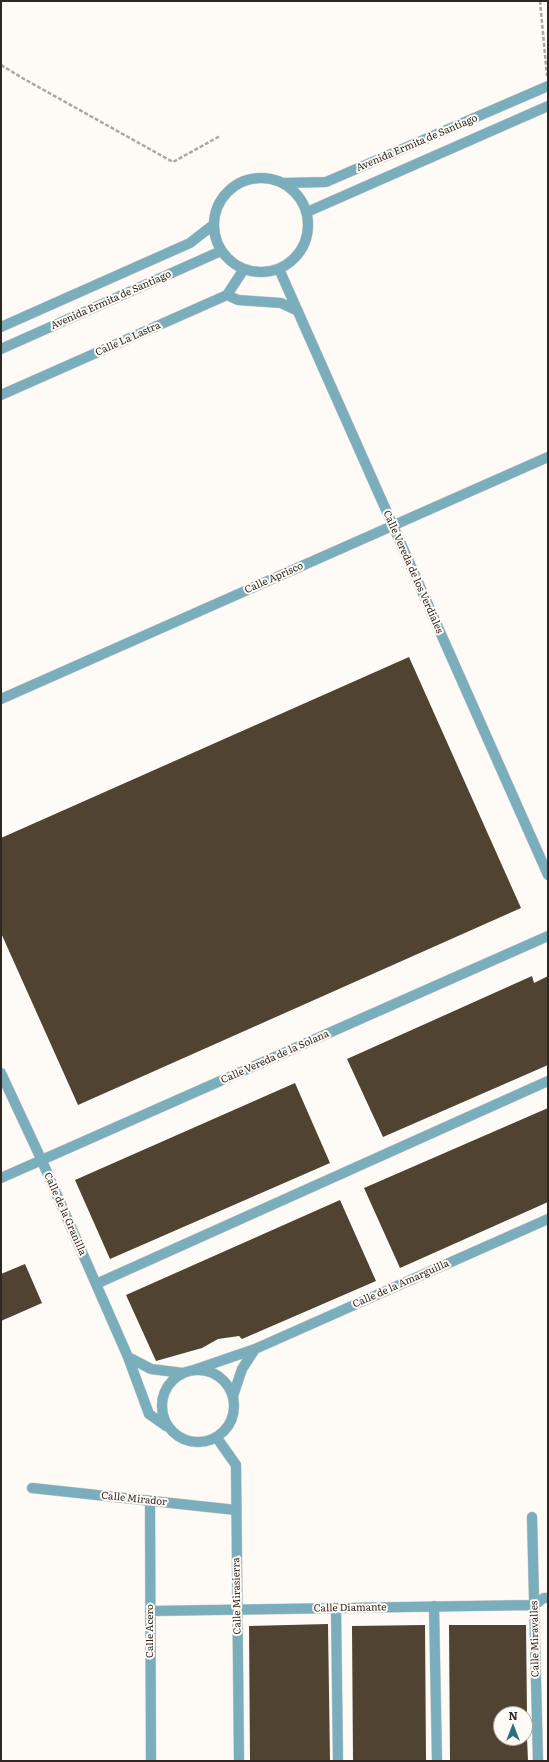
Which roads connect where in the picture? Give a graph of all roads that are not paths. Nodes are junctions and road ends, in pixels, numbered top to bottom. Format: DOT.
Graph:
graph roads {
  1 [pos="548,86"];
  2 [pos="548,106"];
  3 [pos="282,183"];
  4 [pos="307,212"];
  5 [pos="213,225"];
  6 [pos="221,251"];
  7 [pos="244,269"];
  8 [pos="279,269"];
  9 [pos="227,295"];
  10 [pos="298,311"];
  11 [pos="1,328"];
  12 [pos="1,349"];
  13 [pos="1,395"];
  14 [pos="548,457"];
  15 [pos="393,525"];
  16 [pos="1,699"];
  17 [pos="548,875"];
  18 [pos="548,936"];
  19 [pos="1,1073"];
  20 [pos="548,1081"];
  21 [pos="42,1161"];
  22 [pos="1,1178"];
  23 [pos="548,1219"];
  24 [pos="96,1284"];
  25 [pos="255,1349"];
  26 [pos="128,1357"];
  27 [pos="194,1370"];
  28 [pos="183,1373"];
  29 [pos="233,1396"];
  30 [pos="169,1428"];
  31 [pos="217,1438"];
  32 [pos="32,1488"];
  33 [pos="150,1501"];
  34 [pos="236,1510"];
  35 [pos="532,1517"];
  36 [pos="548,1598"];
  37 [pos="534,1605"];
  38 [pos="434,1606"];
  39 [pos="336,1608"];
  40 [pos="237,1610"];
  41 [pos="150,1611"];
  42 [pos="152,1761"];
  43 [pos="239,1761"];
  44 [pos="338,1761"];
  45 [pos="437,1761"];
  46 [pos="538,1761"];
  1 -- 3 [label="street, Avenida Ermita de Santiago"];
  2 -- 4 [label="street, Avenida Ermita de Santiago"];
  3 -- 4 [label="street, Avenida Ermita de Santiago"];
  3 -- 5 [label="street, Avenida Ermita de Santiago"];
  4 -- 8 [label="street, Avenida Ermita de Santiago"];
  5 -- 6 [label="street, Avenida Ermita de Santiago"];
  5 -- 11 [label="street, Avenida Ermita de Santiago"];
  6 -- 7 [label="street, Avenida Ermita de Santiago"];
  6 -- 12 [label="street, Avenida Ermita de Santiago"];
  7 -- 8 [label="street, Avenida Ermita de Santiago"];
  7 -- 9 [label="street"];
  8 -- 10 [label="street, Calle Vereda de los Verdiales"];
  9 -- 10 [label="street"];
  9 -- 13 [label="street, Calle La Lastra"];
  10 -- 15 [label="street, Calle Vereda de los Verdiales"];
  14 -- 15 [label="street, Calle Aprisco"];
  15 -- 16 [label="street, Calle Aprisco"];
  15 -- 17 [label="street, Calle Vereda de los Verdiales"];
  18 -- 21 [label="street, Calle Vereda de la Solana"];
  19 -- 21 [label="street, Calle de la Granilla"];
  20 -- 24 [label="street"];
  21 -- 22 [label="street, Calle Vereda de la Solana"];
  21 -- 24 [label="street, Calle de la Granilla"];
  23 -- 25 [label="street, Calle de la Amarguilla"];
  24 -- 26 [label="street, Calle de la Granilla"];
  25 -- 27 [label="street, Calle de la Amarguilla"];
  25 -- 29 [label="street"];
  26 -- 28 [label="street"];
  26 -- 30 [label="street, Calle de la Granilla"];
  27 -- 28 [label="street"];
  27 -- 29 [label="street"];
  28 -- 30 [label="street"];
  29 -- 31 [label="street"];
  30 -- 31 [label="street"];
  31 -- 34 [label="street, Calle Mirasierra"];
  32 -- 33 [label="street, Calle Mirador"];
  33 -- 34 [label="street, Calle Mirador"];
  33 -- 41 [label="street, Calle Acero"];
  34 -- 40 [label="street, Calle Mirasierra"];
  35 -- 37 [label="street, Calle Miravalles"];
  36 -- 37 [label="street, Calle Diamante"];
  37 -- 38 [label="street, Calle Diamante"];
  37 -- 46 [label="street, Calle Miravalles"];
  38 -- 39 [label="street, Calle Diamante"];
  38 -- 45 [label="street"];
  39 -- 40 [label="street, Calle Diamante"];
  39 -- 44 [label="street"];
  40 -- 41 [label="street, Calle Diamante"];
  40 -- 43 [label="street, Calle Mirasierra"];
  41 -- 42 [label="street, Calle Acero"];
}
